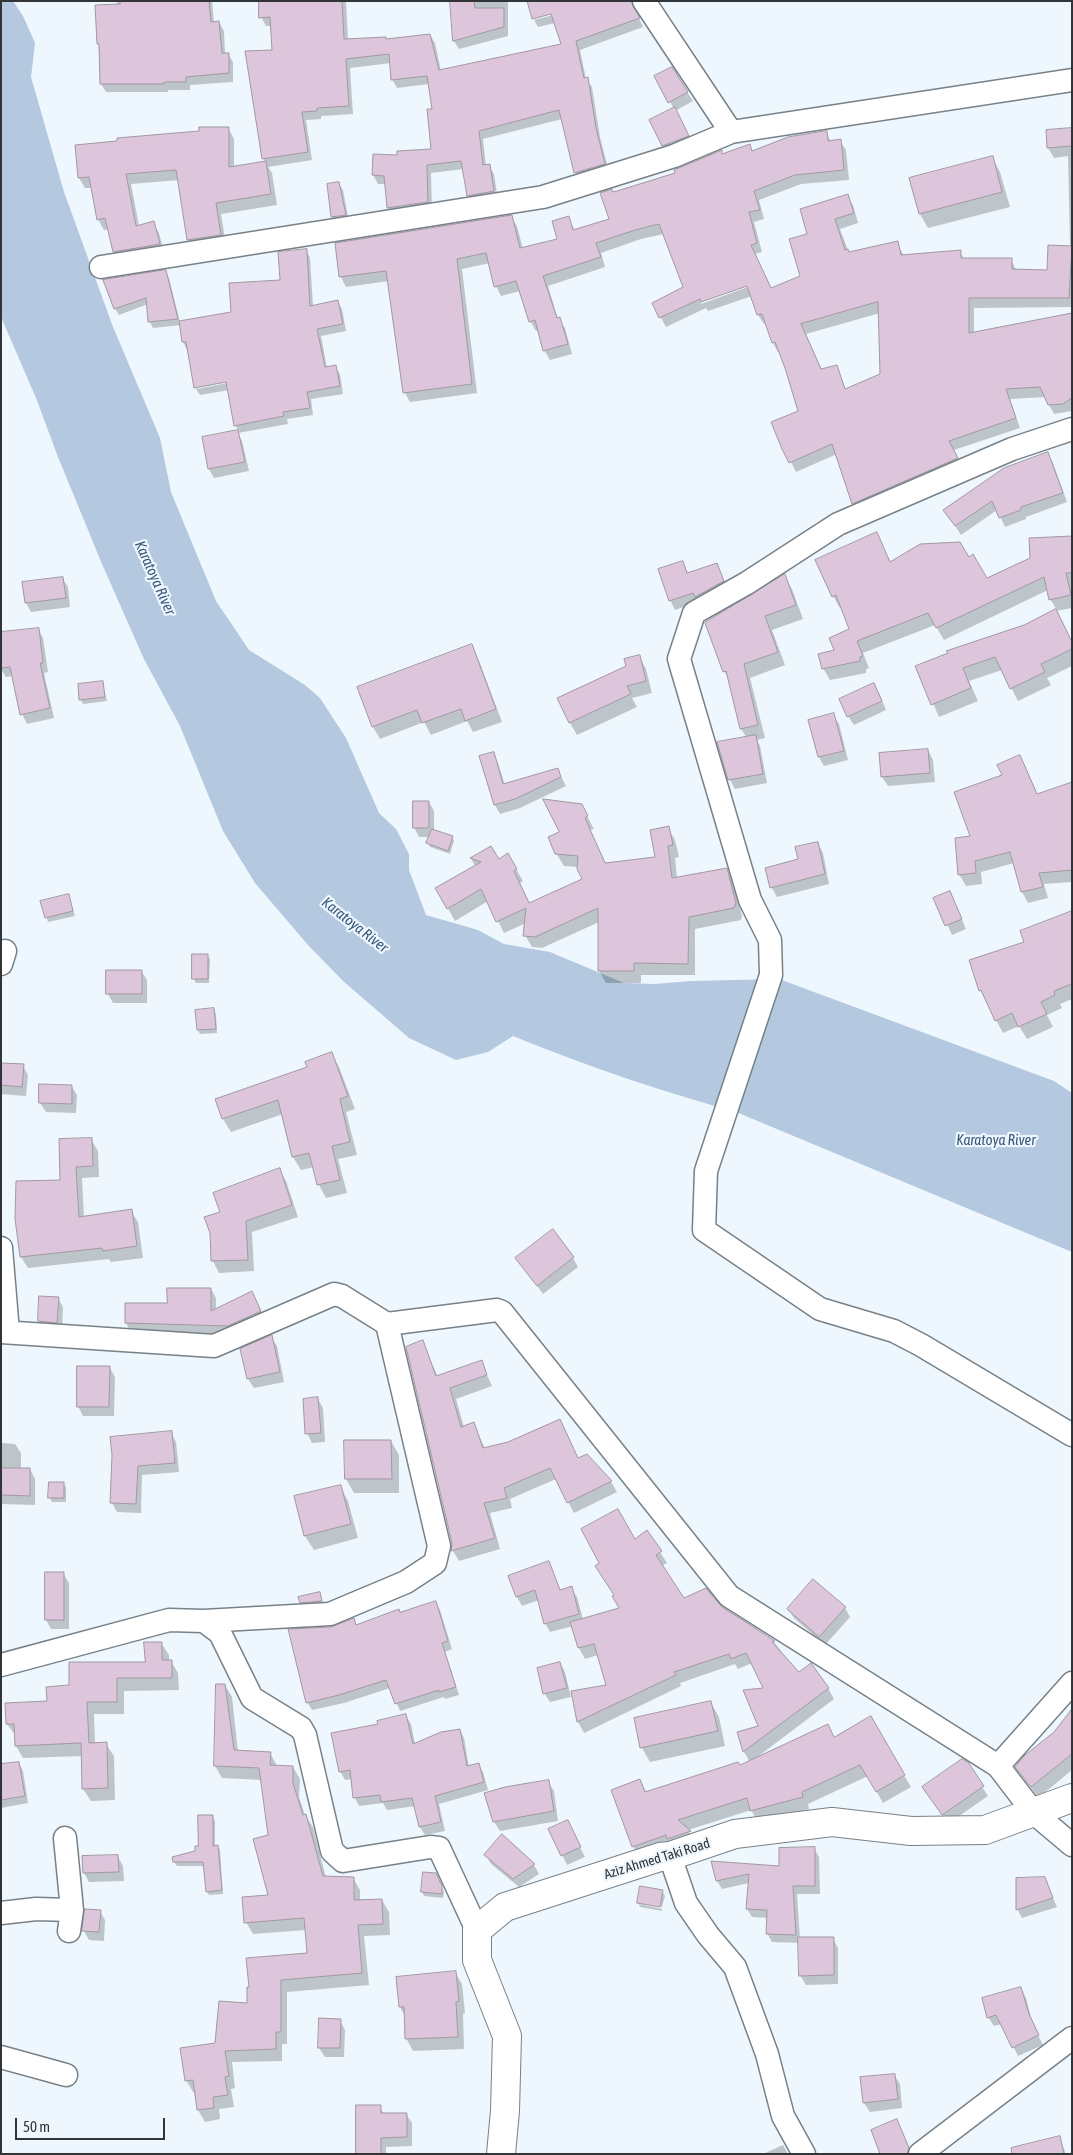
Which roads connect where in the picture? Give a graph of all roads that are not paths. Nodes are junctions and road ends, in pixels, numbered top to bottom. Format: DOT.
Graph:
graph roads {
  1 [pos="644,1"];
  2 [pos="1072,80"];
  3 [pos="731,132"];
  4 [pos="102,266"];
  5 [pos="1072,429"];
  6 [pos="1,1248"];
  7 [pos="387,1324"];
  8 [pos="5,1332"];
  9 [pos="1072,1435"];
  10 [pos="204,1621"];
  11 [pos="1,1665"];
  12 [pos="1072,1683"];
  13 [pos="998,1766"];
  14 [pos="1072,1798"];
  15 [pos="1034,1813"];
  16 [pos="65,1838"];
  17 [pos="1072,1845"];
  18 [pos="670,1856"];
  19 [pos="1,1913"];
  20 [pos="477,1930"];
  21 [pos="1072,2038"];
  22 [pos="1,2058"];
  23 [pos="66,2076"];
  24 [pos="501,2154"];
  25 [pos="804,2154"];
  26 [pos="920,2154"];
  1 -- 3 [label="street"];
  2 -- 3 [label="street"];
  3 -- 4 [label="street"];
  5 -- 9 [label="street"];
  6 -- 8 [label="street"];
  7 -- 8 [label="street"];
  7 -- 10 [label="street"];
  7 -- 13 [label="street"];
  10 -- 11 [label="street"];
  10 -- 20 [label="street"];
  12 -- 13 [label="street"];
  13 -- 15 [label="street"];
  14 -- 15 [label="street, Aziz Ahmed Taki Road"];
  15 -- 17 [label="street"];
  15 -- 18 [label="street, Aziz Ahmed Taki Road"];
  16 -- 19 [label="street"];
  18 -- 20 [label="street, Aziz Ahmed Taki Road"];
  18 -- 25 [label="street"];
  20 -- 24 [label="street"];
  21 -- 26 [label="street"];
  22 -- 23 [label="street"];
}
